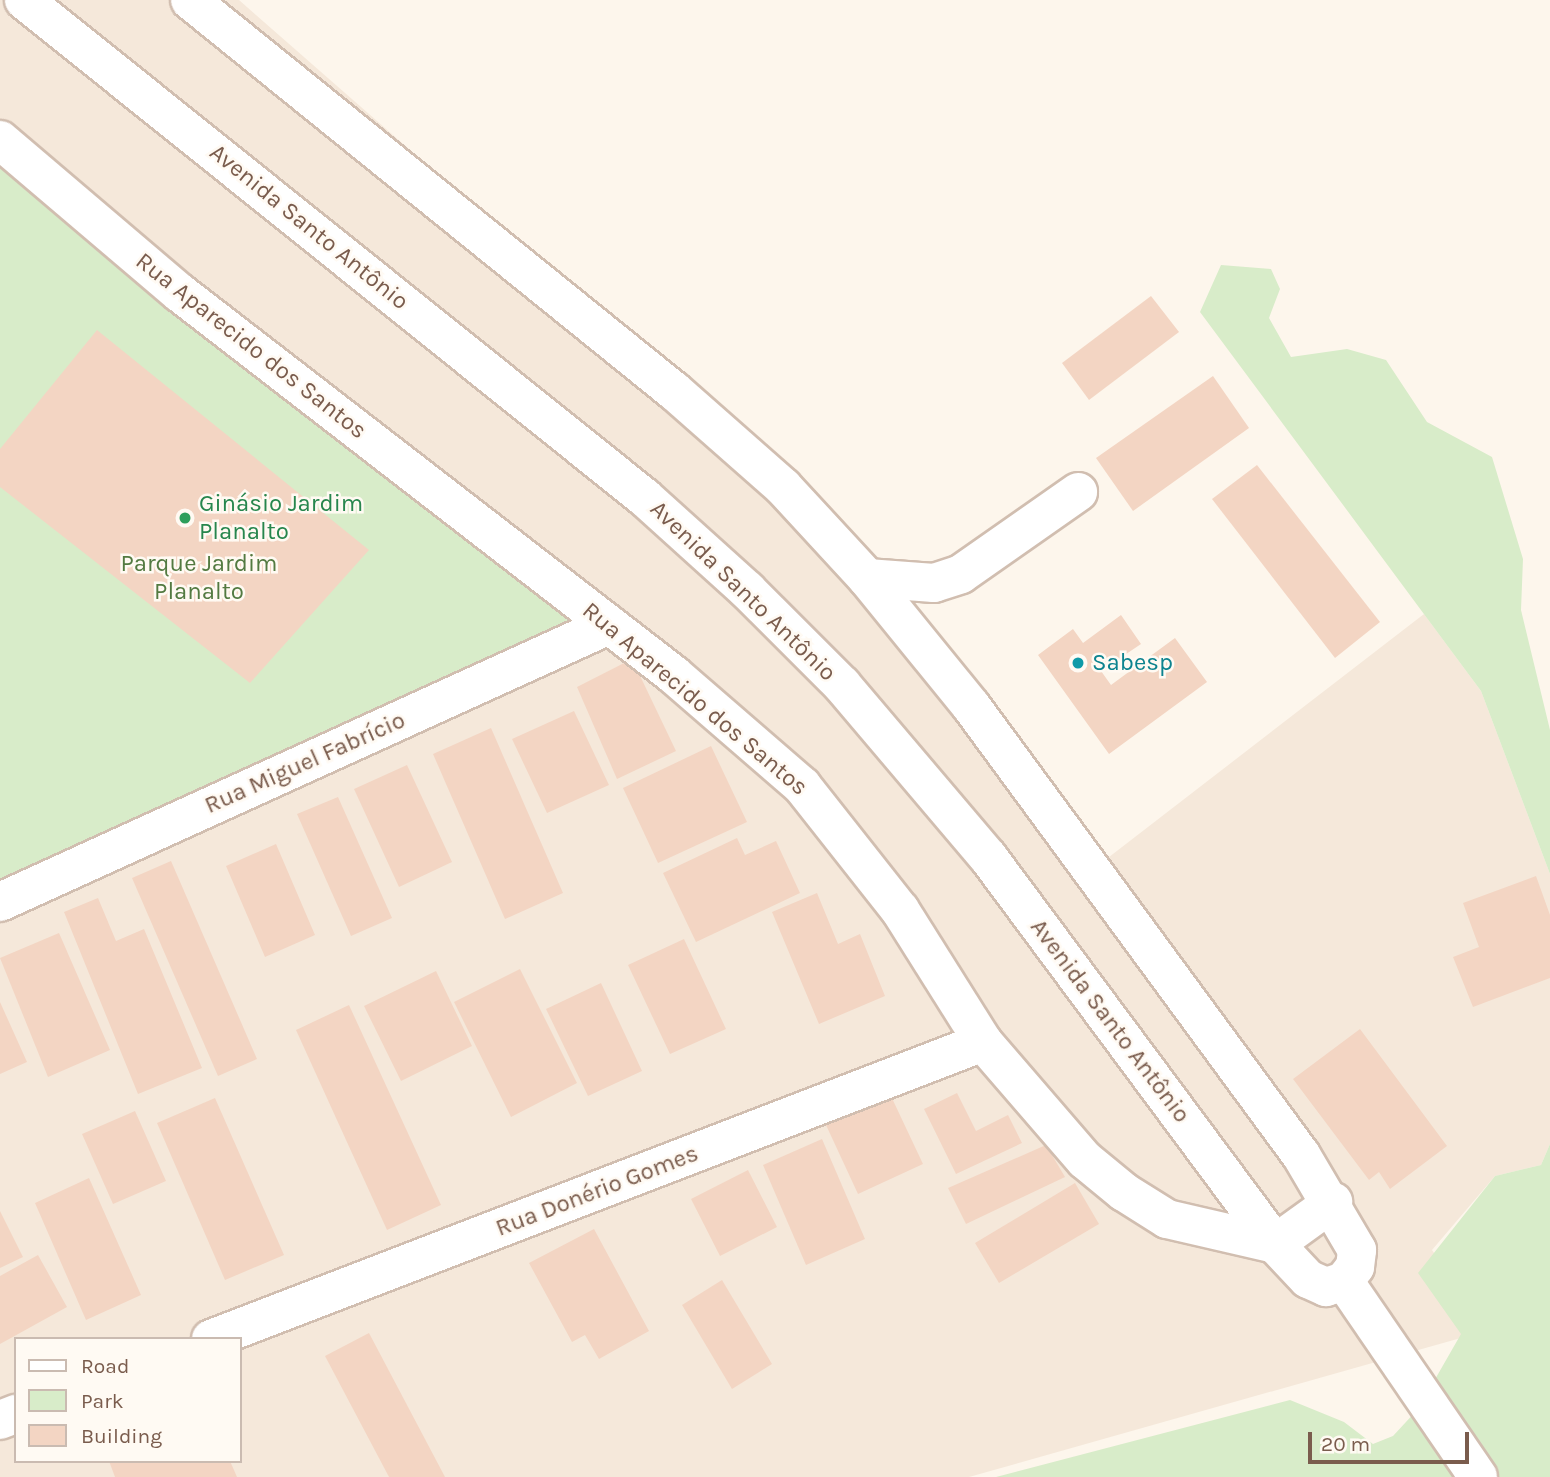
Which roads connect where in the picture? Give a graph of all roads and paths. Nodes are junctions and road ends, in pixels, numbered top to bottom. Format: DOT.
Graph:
graph roads {
  1 [pos="24,0"];
  2 [pos="190,0"];
  3 [pos="0,140"];
  4 [pos="1078,492"];
  5 [pos="867,578"];
  6 [pos="609,625"];
  7 [pos="0,902"];
  8 [pos="983,1042"];
  9 [pos="1333,1202"];
  10 [pos="1275,1244"];
  11 [pos="1344,1281"];
  12 [pos="216,1337"];
  13 [pos="1478,1477"];
  1 -- 10 [label="street, Avenida Santo Antônio"];
  2 -- 5 [label="street"];
  3 -- 6 [label="street, Rua Aparecido dos Santos"];
  4 -- 5 [label="street"];
  5 -- 9 [label="street"];
  6 -- 7 [label="street, Rua Miguel Fabrício"];
  6 -- 8 [label="street, Rua Aparecido dos Santos"];
  8 -- 10 [label="street, Rua Aparecido dos Santos"];
  8 -- 12 [label="street, Rua Donério Gomes"];
  9 -- 10 [label="street"];
  9 -- 11 [label="street"];
  10 -- 11 [label="street, Avenida Santo Antônio"];
  11 -- 13 [label="street"];
}
